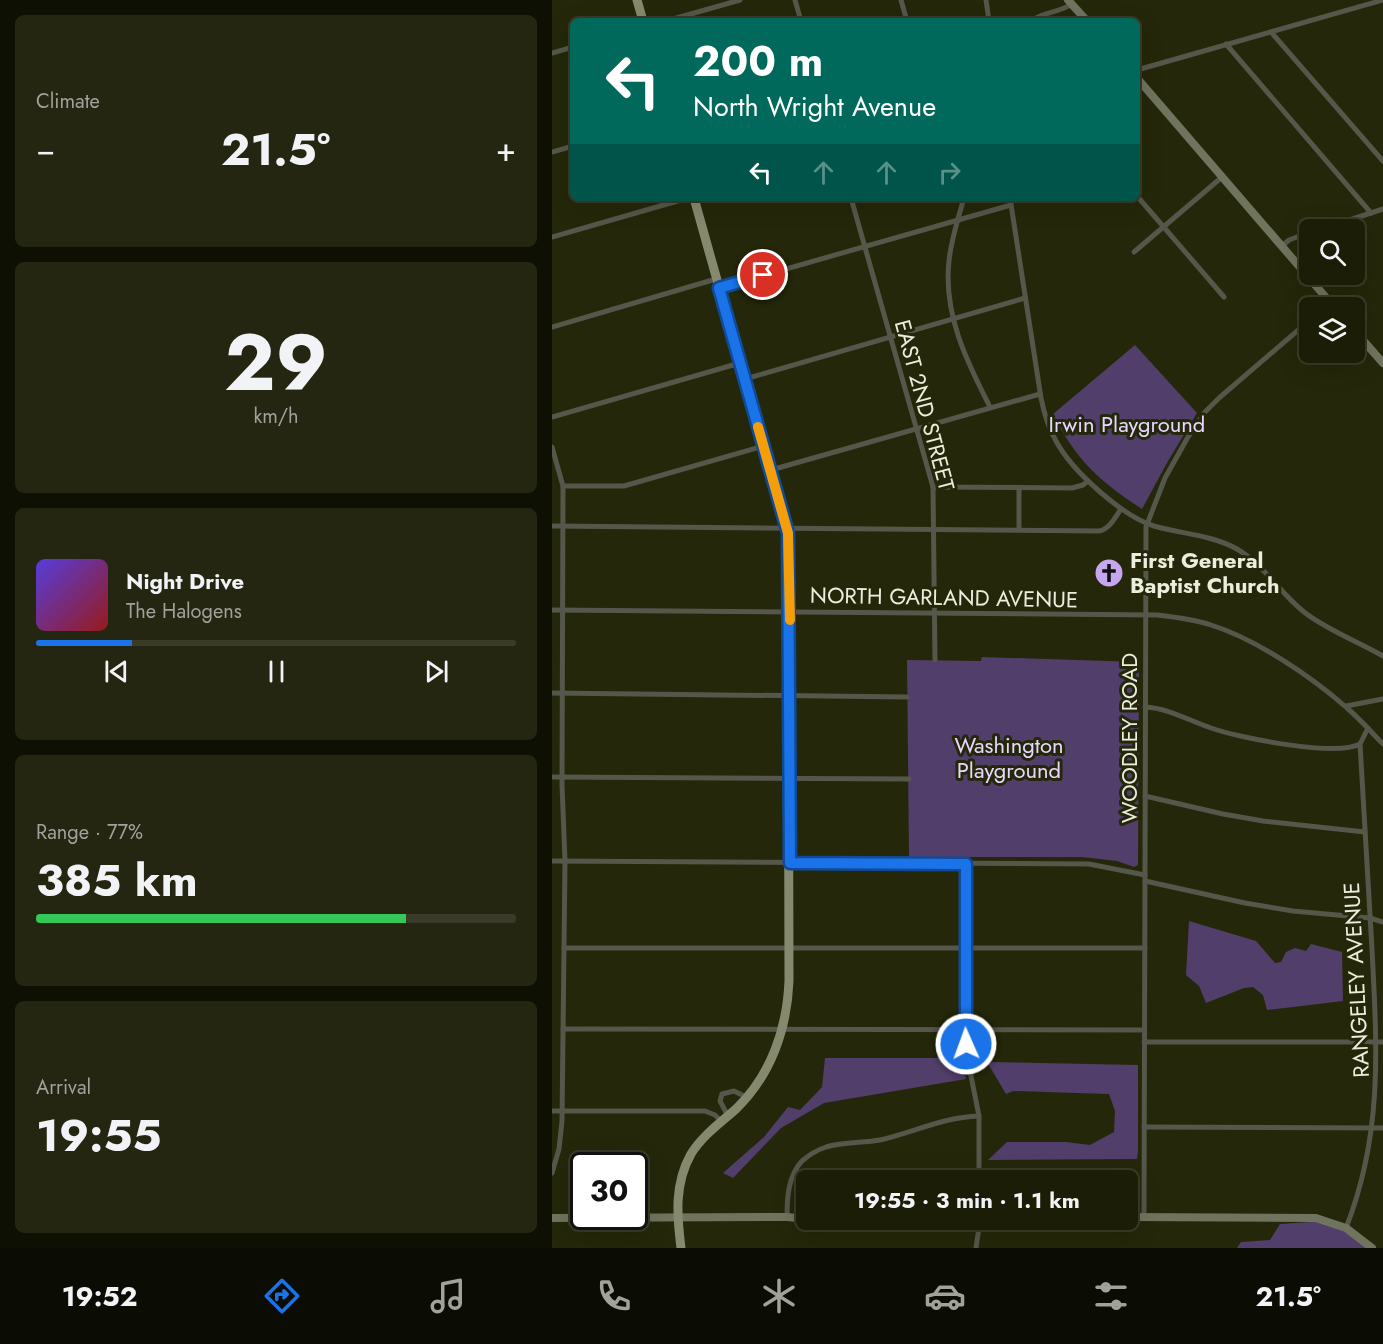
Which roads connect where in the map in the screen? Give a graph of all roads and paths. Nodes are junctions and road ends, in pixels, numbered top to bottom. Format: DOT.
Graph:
graph roads {
  1 [pos="637,0"];
  2 [pos="740,0"];
  3 [pos="795,0"];
  4 [pos="901,0"];
  5 [pos="986,0"];
  6 [pos="1383,0"];
  7 [pos="1070,2"];
  8 [pos="642,18"];
  9 [pos="677,18"];
  10 [pos="800,18"];
  11 [pos="906,18"];
  12 [pos="989,18"];
  13 [pos="1034,18"];
  14 [pos="1084,18"];
  15 [pos="1271,32"];
  16 [pos="1226,44"];
  17 [pos="570,48"];
  18 [pos="552,53"];
  19 [pos="1140,69"];
  20 [pos="1140,81"];
  21 [pos="570,147"];
  22 [pos="552,153"];
  23 [pos="1383,160"];
  24 [pos="1222,177"];
  25 [pos="1140,199"];
  26 [pos="678,201"];
  27 [pos="694,201"];
  28 [pos="852,201"];
  29 [pos="963,201"];
  30 [pos="1010,201"];
  31 [pos="1011,205"];
  32 [pos="1383,209"];
  33 [pos="1371,213"];
  34 [pos="958,219"];
  35 [pos="1353,219"];
  36 [pos="1164,227"];
  37 [pos="1299,236"];
  38 [pos="552,237"];
  39 [pos="865,246"];
  40 [pos="1282,246"];
  41 [pos="1134,252"];
  42 [pos="718,284"];
  43 [pos="1224,297"];
  44 [pos="1323,297"];
  45 [pos="1025,298"];
  46 [pos="954,319"];
  47 [pos="552,327"];
  48 [pos="1299,329"];
  49 [pos="891,337"];
  50 [pos="1365,343"];
  51 [pos="740,363"];
  52 [pos="1383,363"];
  53 [pos="745,379"];
  54 [pos="1040,394"];
  55 [pos="990,407"];
  56 [pos="552,417"];
  57 [pos="917,428"];
  58 [pos="764,446"];
  59 [pos="552,447"];
  60 [pos="771,470"];
  61 [pos="1088,481"];
  62 [pos="562,486"];
  63 [pos="933,487"];
  64 [pos="1019,488"];
  65 [pos="1121,508"];
  66 [pos="1147,524"];
  67 [pos="552,526"];
  68 [pos="562,526"];
  69 [pos="787,529"];
  70 [pos="934,529"];
  71 [pos="1019,530"];
  72 [pos="552,610"];
  73 [pos="562,610"];
  74 [pos="789,612"];
  75 [pos="935,613"];
  76 [pos="1145,615"];
  77 [pos="1383,656"];
  78 [pos="935,660"];
  79 [pos="552,693"];
  80 [pos="562,693"];
  81 [pos="790,695"];
  82 [pos="907,697"];
  83 [pos="1383,699"];
  84 [pos="1346,706"];
  85 [pos="1145,707"];
  86 [pos="1368,728"];
  87 [pos="1360,744"];
  88 [pos="1383,744"];
  89 [pos="552,777"];
  90 [pos="562,777"];
  91 [pos="790,779"];
  92 [pos="909,779"];
  93 [pos="1145,796"];
  94 [pos="1365,832"];
  95 [pos="552,861"];
  96 [pos="565,861"];
  97 [pos="790,863"];
  98 [pos="966,864"];
  99 [pos="1145,878"];
  100 [pos="1370,918"];
  101 [pos="1383,922"];
  102 [pos="789,947"];
  103 [pos="564,948"];
  104 [pos="966,948"];
  105 [pos="1145,948"];
  106 [pos="563,1029"];
  107 [pos="783,1029"];
  108 [pos="965,1029"];
  109 [pos="1144,1030"];
  110 [pos="1144,1042"];
  111 [pos="1380,1042"];
  112 [pos="746,1097"];
  113 [pos="552,1111"];
  114 [pos="562,1112"];
  115 [pos="978,1116"];
  116 [pos="725,1119"];
  117 [pos="1144,1126"];
  118 [pos="1374,1128"];
  119 [pos="1383,1128"];
  120 [pos="979,1170"];
  121 [pos="552,1173"];
  122 [pos="678,1217"];
  123 [pos="787,1217"];
  124 [pos="1138,1217"];
  125 [pos="1144,1217"];
  126 [pos="552,1218"];
  127 [pos="796,1218"];
  128 [pos="1346,1228"];
  129 [pos="979,1230"];
  130 [pos="681,1248"];
  131 [pos="976,1248"];
  132 [pos="1372,1248"];
  1 -- 8 [label="main road"];
  2 -- 9 [label="street"];
  3 -- 10 [label="street"];
  4 -- 11 [label="street"];
  5 -- 12 [label="street"];
  6 -- 15 [label="street"];
  7 -- 13 [label="street"];
  7 -- 14 [label="main road"];
  15 -- 16 [label="street"];
  15 -- 23 [label="street"];
  16 -- 19 [label="street"];
  16 -- 33 [label="street"];
  17 -- 18 [label="street"];
  20 -- 24 [label="main road"];
  21 -- 22 [label="street"];
  24 -- 36 [label="street"];
  24 -- 40 [label="main road"];
  25 -- 36 [label="street"];
  26 -- 38 [label="street"];
  27 -- 42 [label="main road"];
  28 -- 39 [label="street, EAST 2ND STREET"];
  29 -- 34 [label="street"];
  30 -- 31 [label="street"];
  31 -- 34 [label="street"];
  31 -- 45 [label="street"];
  32 -- 33 [label="street"];
  33 -- 35 [label="street"];
  34 -- 39 [label="street"];
  34 -- 46 [label="street"];
  36 -- 41 [label="street"];
  36 -- 43 [label="street"];
  37 -- 40 [label="street"];
  39 -- 42 [label="street"];
  39 -- 49 [label="street, EAST 2ND STREET"];
  40 -- 44 [label="main road"];
  42 -- 47 [label="street"];
  42 -- 51 [label="main road"];
  45 -- 46 [label="street"];
  45 -- 54 [label="street"];
  46 -- 49 [label="street"];
  46 -- 55 [label="street"];
  48 -- 66 [label="street, WOODLEY ROAD"];
  49 -- 53 [label="street"];
  49 -- 57 [label="street, EAST 2ND STREET"];
  50 -- 52 [label="main road"];
  51 -- 53 [label="main road"];
  51 -- 56 [label="street"];
  53 -- 58 [label="main road"];
  54 -- 55 [label="street"];
  54 -- 61 [label="street"];
  55 -- 57 [label="street"];
  57 -- 60 [label="street"];
  57 -- 63 [label="street, EAST 2ND STREET"];
  58 -- 60 [label="main road"];
  58 -- 62 [label="street"];
  59 -- 62 [label="street"];
  60 -- 69 [label="main road"];
  61 -- 64 [label="street"];
  61 -- 65 [label="street"];
  62 -- 68 [label="street"];
  63 -- 64 [label="street"];
  63 -- 70 [label="street, EAST 2ND STREET"];
  64 -- 71 [label="street"];
  65 -- 66 [label="street"];
  65 -- 71 [label="street"];
  66 -- 76 [label="street, WOODLEY ROAD"];
  66 -- 77 [label="street"];
  67 -- 68 [label="street"];
  68 -- 69 [label="street"];
  68 -- 73 [label="street"];
  69 -- 70 [label="street"];
  69 -- 74 [label="main road"];
  70 -- 71 [label="street"];
  70 -- 75 [label="street, EAST 2ND STREET"];
  72 -- 73 [label="street, NORTH GARLAND AVENUE"];
  73 -- 74 [label="street, NORTH GARLAND AVENUE"];
  73 -- 80 [label="street"];
  74 -- 75 [label="street, NORTH GARLAND AVENUE"];
  74 -- 81 [label="main road"];
  75 -- 76 [label="street, NORTH GARLAND AVENUE"];
  75 -- 78 [label="street, EAST 2ND STREET"];
  76 -- 84 [label="street, NORTH GARLAND AVENUE"];
  76 -- 85 [label="street, WOODLEY ROAD"];
  79 -- 80 [label="street"];
  80 -- 81 [label="street"];
  80 -- 90 [label="street"];
  81 -- 82 [label="street"];
  81 -- 91 [label="main road"];
  83 -- 84 [label="street"];
  84 -- 86 [label="street, NORTH GARLAND AVENUE"];
  85 -- 87 [label="street"];
  85 -- 93 [label="street, WOODLEY ROAD"];
  86 -- 87 [label="street, RANGELEY AVENUE"];
  86 -- 88 [label="street, NORTH GARLAND AVENUE"];
  87 -- 94 [label="street, RANGELEY AVENUE"];
  89 -- 90 [label="street"];
  90 -- 91 [label="street"];
  90 -- 96 [label="street"];
  91 -- 92 [label="street"];
  91 -- 97 [label="main road"];
  93 -- 94 [label="street"];
  93 -- 99 [label="street, WOODLEY ROAD"];
  94 -- 100 [label="street, RANGELEY AVENUE"];
  95 -- 96 [label="street"];
  96 -- 97 [label="street"];
  96 -- 103 [label="street"];
  97 -- 98 [label="street"];
  97 -- 102 [label="main road"];
  98 -- 99 [label="street"];
  98 -- 104 [label="street"];
  99 -- 100 [label="street"];
  99 -- 105 [label="street, WOODLEY ROAD"];
  100 -- 101 [label="street"];
  100 -- 111 [label="street, RANGELEY AVENUE"];
  102 -- 103 [label="street"];
  102 -- 104 [label="street"];
  102 -- 107 [label="main road"];
  103 -- 106 [label="street"];
  104 -- 105 [label="street"];
  104 -- 108 [label="street"];
  105 -- 109 [label="street, WOODLEY ROAD"];
  106 -- 107 [label="street"];
  106 -- 114 [label="street"];
  107 -- 108 [label="street"];
  107 -- 112 [label="main road"];
  108 -- 109 [label="street"];
  108 -- 115 [label="street"];
  109 -- 110 [label="street, WOODLEY ROAD"];
  110 -- 111 [label="street"];
  110 -- 117 [label="street, WOODLEY ROAD"];
  111 -- 118 [label="street, RANGELEY AVENUE"];
  112 -- 116 [label="main road"];
  112 -- 116 [label="street"];
  113 -- 114 [label="street"];
  114 -- 116 [label="street"];
  114 -- 121 [label="street"];
  115 -- 120 [label="street"];
  115 -- 123 [label="street"];
  116 -- 122 [label="main road"];
  117 -- 118 [label="street"];
  117 -- 125 [label="street, WOODLEY ROAD"];
  118 -- 119 [label="street"];
  118 -- 128 [label="street, RANGELEY AVENUE"];
  122 -- 123 [label="main road"];
  122 -- 126 [label="main road"];
  122 -- 130 [label="main road"];
  123 -- 127 [label="main road"];
  124 -- 125 [label="main road"];
  125 -- 128 [label="main road"];
  128 -- 132 [label="main road"];
  129 -- 131 [label="street"];
}
